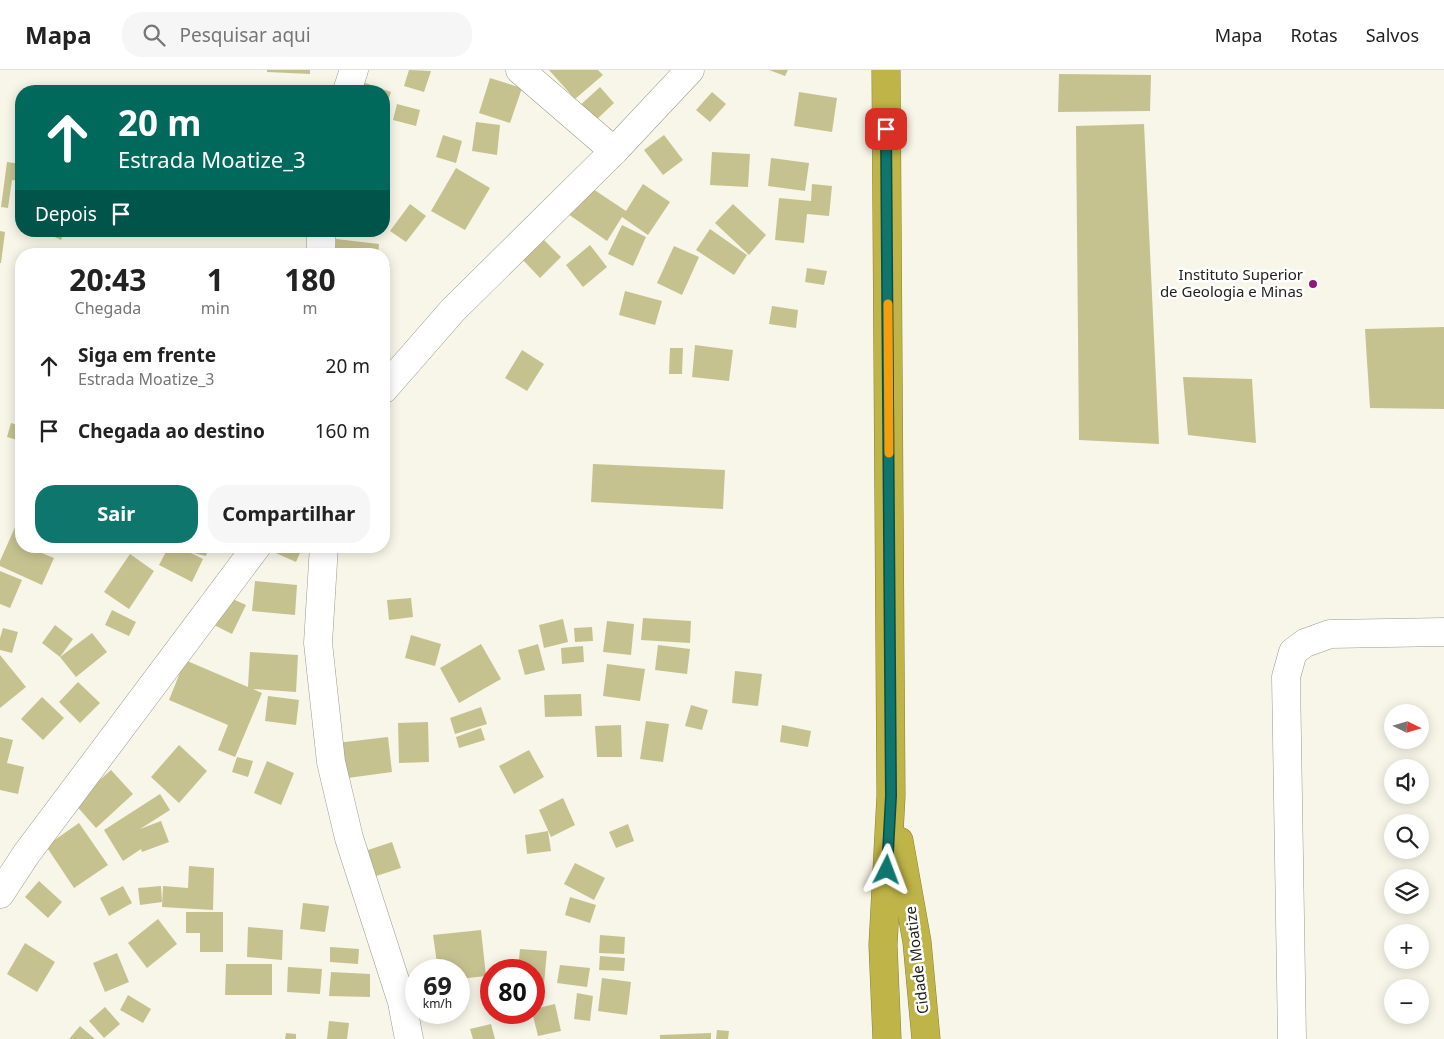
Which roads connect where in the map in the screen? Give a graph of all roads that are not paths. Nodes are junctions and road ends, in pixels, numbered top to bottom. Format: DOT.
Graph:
graph roads {
  1 [pos="354,70"];
  2 [pos="520,70"];
  3 [pos="690,70"];
  4 [pos="886,70"];
  5 [pos="349,85"];
  6 [pos="614,151"];
  7 [pos="390,381"];
  8 [pos="252,553"];
  9 [pos="324,553"];
  10 [pos="1444,632"];
  11 [pos="891,796"];
  12 [pos="0,894"];
  13 [pos="409,1039"];
  14 [pos="887,1039"];
  15 [pos="926,1039"];
  16 [pos="1292,1039"];
  1 -- 5 [label="street"];
  2 -- 6 [label="street"];
  3 -- 6 [label="street"];
  4 -- 11 [label="highway"];
  6 -- 7 [label="street"];
  8 -- 12 [label="street"];
  9 -- 13 [label="street"];
  10 -- 16 [label="street"];
  11 -- 14 [label="highway, Cidade Moatize"];
  11 -- 15 [label="highway, Cidade Moatize"];
}
